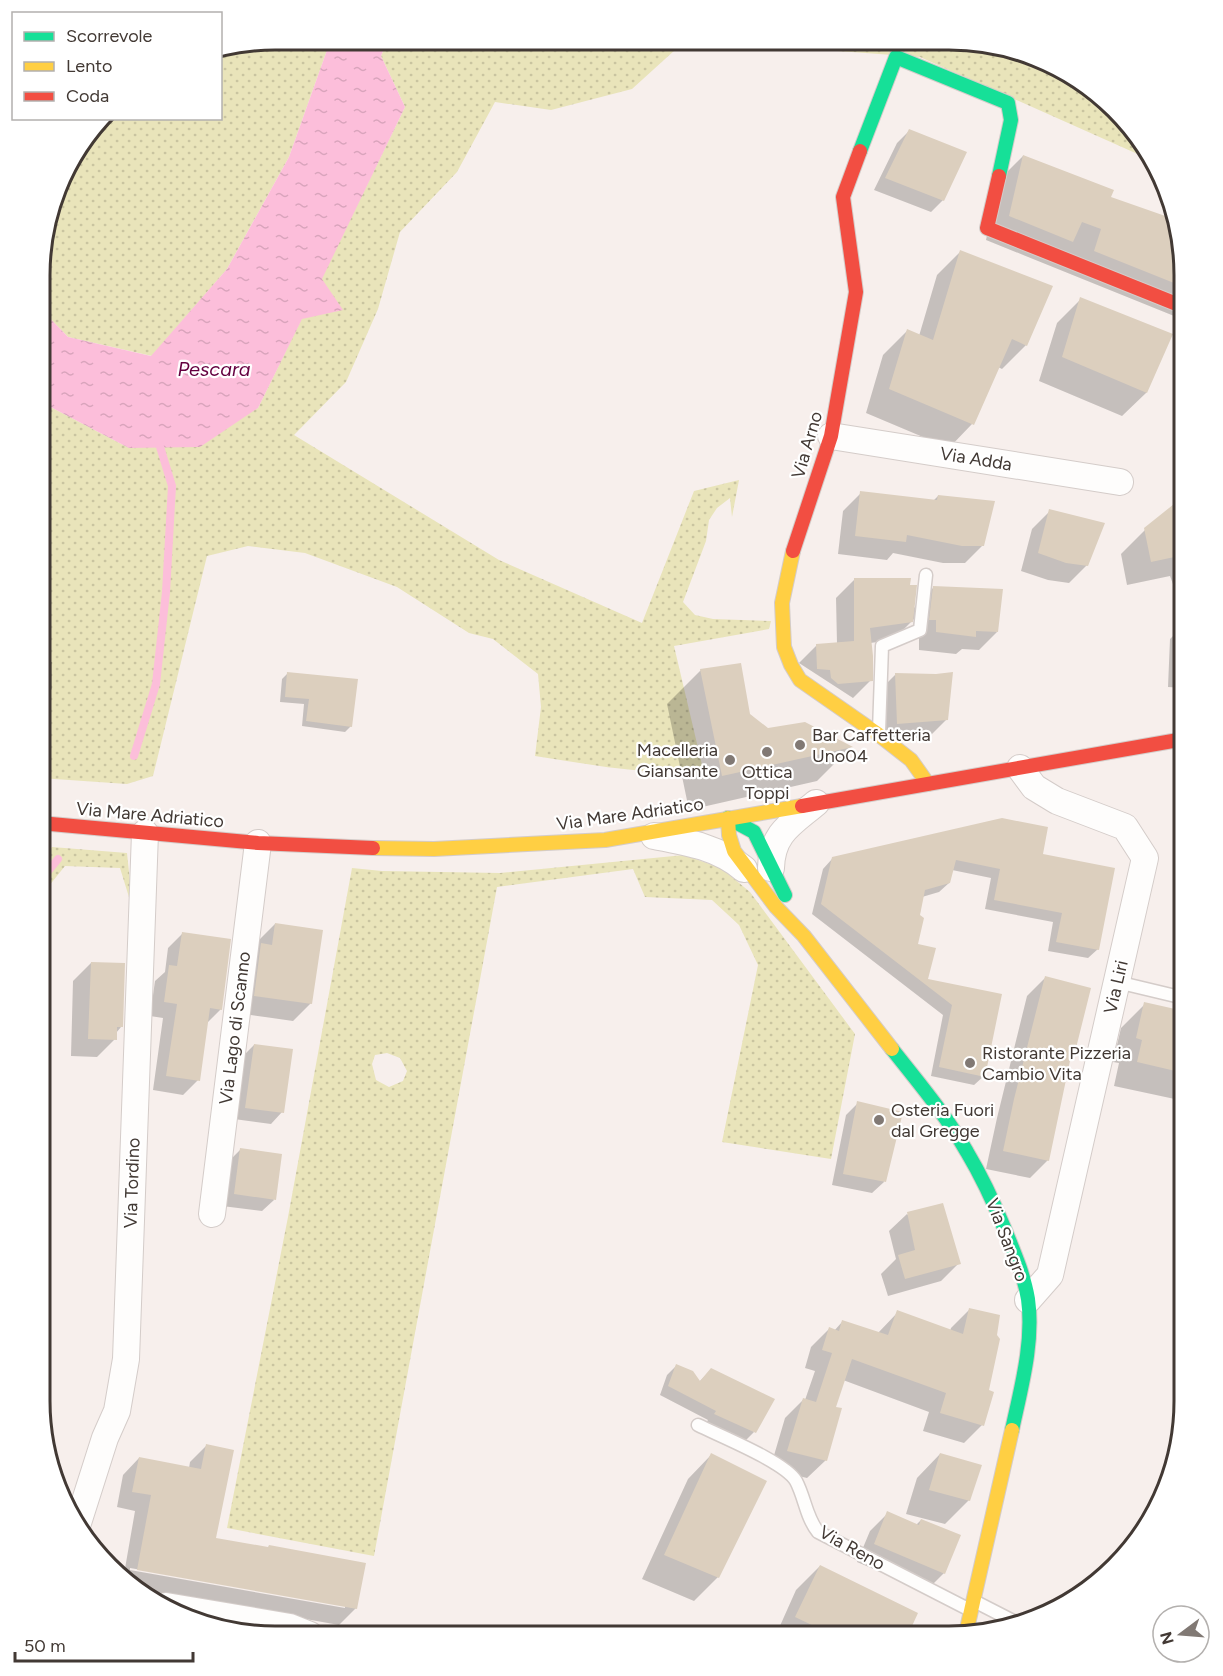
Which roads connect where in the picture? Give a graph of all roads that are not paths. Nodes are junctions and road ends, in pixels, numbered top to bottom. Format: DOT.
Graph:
graph roads {
  1 [pos="1174,303"];
  2 [pos="831,436"];
  3 [pos="1120,482"];
  4 [pos="926,574"];
  5 [pos="879,735"];
  6 [pos="1174,741"];
  7 [pos="1020,768"];
  8 [pos="928,784"];
  9 [pos="816,803"];
  10 [pos="728,818"];
  11 [pos="50,824"];
  12 [pos="145,833"];
  13 [pos="642,833"];
  14 [pos="258,843"];
  15 [pos="762,872"];
  16 [pos="804,936"];
  17 [pos="1117,982"];
  18 [pos="1174,996"];
  19 [pos="212,1214"];
  20 [pos="1028,1300"];
  21 [pos="698,1425"];
  22 [pos="81,1515"];
  23 [pos="972,1605"];
  24 [pos="191,1610"];
  25 [pos="1007,1619"];
  26 [pos="284,1626"];
  27 [pos="968,1626"];
  1 -- 2 [label="street, Via Arno"];
  2 -- 3 [label="street, Via Adda"];
  2 -- 5 [label="street, Via Arno"];
  4 -- 5 [label="lane"];
  5 -- 8 [label="street, Via Arno"];
  6 -- 7 [label="street, Via Mare Adriatico"];
  7 -- 8 [label="street, Via Mare Adriatico"];
  7 -- 17 [label="street, Via Liri"];
  8 -- 9 [label="street, Via Mare Adriatico"];
  9 -- 10 [label="street, Via Mare Adriatico"];
  9 -- 15 [label="street"];
  10 -- 13 [label="street, Via Mare Adriatico"];
  10 -- 15 [label="street, Via Sangro"];
  10 -- 15 [label="street, Via Sangro"];
  11 -- 12 [label="street, Via Mare Adriatico"];
  12 -- 14 [label="street, Via Mare Adriatico"];
  12 -- 22 [label="street, Via Tordino"];
  13 -- 14 [label="street, Via Mare Adriatico"];
  13 -- 15 [label="street, Via Sangro"];
  14 -- 19 [label="street, Via Lago di Scanno"];
  15 -- 16 [label="street, Via Sangro"];
  15 -- 16 [label="street, Via Sangro"];
  16 -- 20 [label="street, Via Sangro"];
  17 -- 18 [label="lane"];
  17 -- 20 [label="street, Via Liri"];
  20 -- 23 [label="street, Via Sangro"];
  21 -- 23 [label="lane, Via Reno"];
  23 -- 25 [label="lane, Via Reno"];
  23 -- 27 [label="street, Via Sangro"];
  24 -- 26 [label="street"];
}
